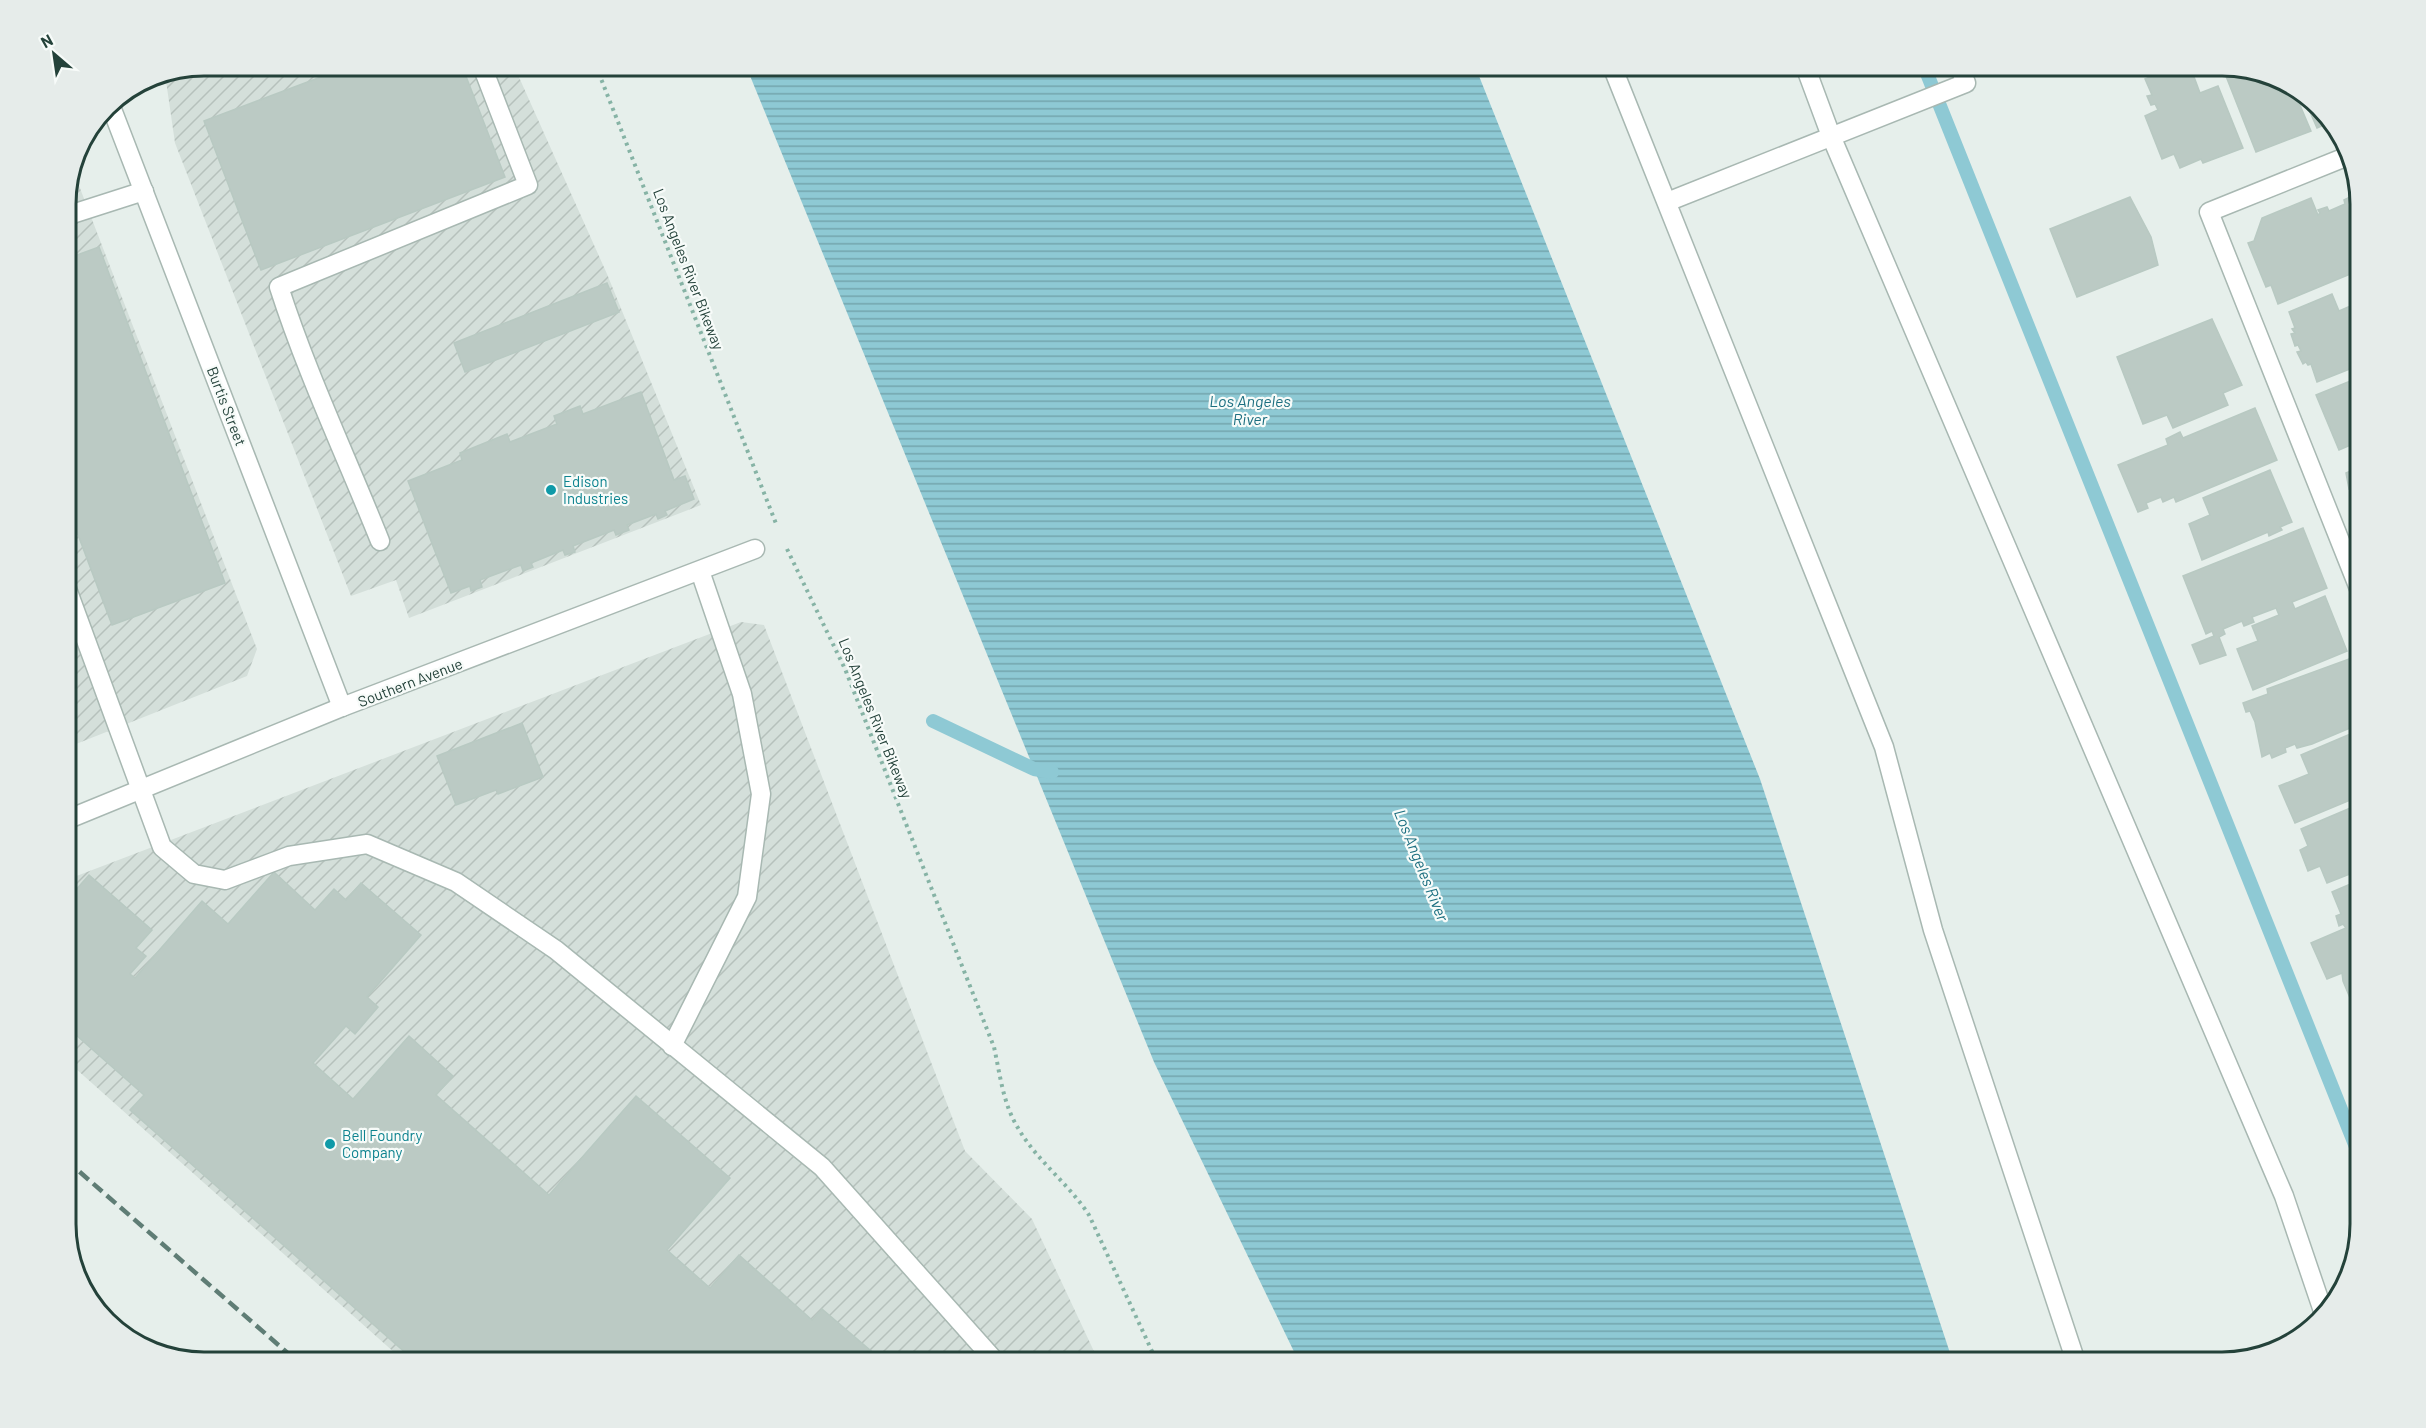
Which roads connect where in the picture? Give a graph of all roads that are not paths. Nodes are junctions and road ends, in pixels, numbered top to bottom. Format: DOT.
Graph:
graph roads {
  1 [pos="486,76"];
  2 [pos="1616,76"];
  3 [pos="1809,76"];
  4 [pos="1963,76"];
  5 [pos="114,114"];
  6 [pos="1831,136"];
  7 [pos="2341,159"];
  8 [pos="144,191"];
  9 [pos="1667,202"];
  10 [pos="77,212"];
  11 [pos="380,541"];
  12 [pos="755,549"];
  13 [pos="2349,564"];
  14 [pos="700,572"];
  15 [pos="77,616"];
  16 [pos="342,707"];
  17 [pos="140,789"];
  18 [pos="77,815"];
  19 [pos="672,1046"];
  20 [pos="2321,1304"];
  21 [pos="987,1352"];
  22 [pos="2073,1352"];
  1 -- 11 [label="street"];
  2 -- 9 [label="street"];
  3 -- 6 [label="street"];
  4 -- 6 [label="street"];
  5 -- 8 [label="street, Burtis Street"];
  6 -- 9 [label="street"];
  6 -- 20 [label="street"];
  7 -- 13 [label="street"];
  8 -- 10 [label="street"];
  8 -- 16 [label="street, Burtis Street"];
  9 -- 22 [label="street"];
  12 -- 14 [label="street, Southern Avenue"];
  14 -- 16 [label="street, Southern Avenue"];
  14 -- 19 [label="street"];
  15 -- 17 [label="street"];
  16 -- 17 [label="street, Southern Avenue"];
  17 -- 18 [label="street, Southern Avenue"];
  17 -- 19 [label="street"];
  19 -- 21 [label="street"];
}
